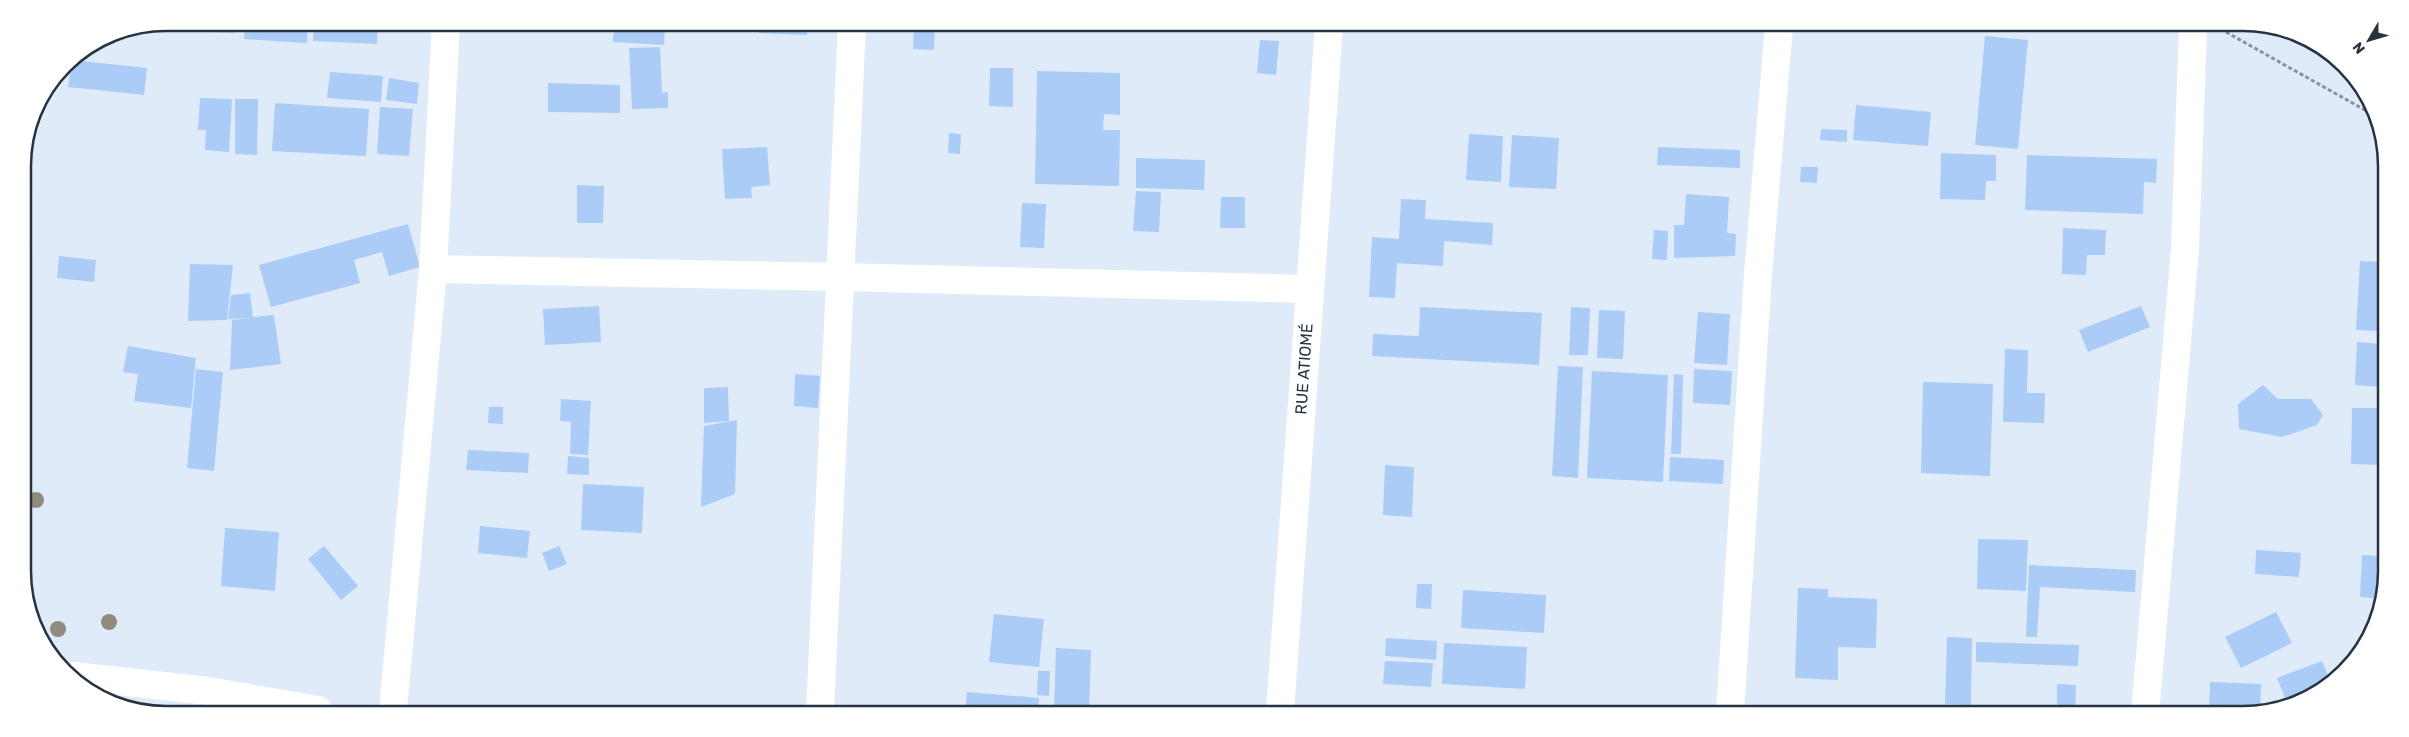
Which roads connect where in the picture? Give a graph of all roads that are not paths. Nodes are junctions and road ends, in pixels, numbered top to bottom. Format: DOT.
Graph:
graph roads {
  1 [pos="446,31"];
  2 [pos="852,31"];
  3 [pos="1329,31"];
  4 [pos="1779,31"];
  5 [pos="2193,31"];
  6 [pos="433,269"];
  7 [pos="841,277"];
  8 [pos="1309,289"];
  9 [pos="83,677"];
  10 [pos="1280,705"];
  11 [pos="1730,705"];
  12 [pos="2146,705"];
  13 [pos="294,706"];
  14 [pos="393,706"];
  15 [pos="820,706"];
  1 -- 6 [label="street"];
  2 -- 7 [label="street"];
  3 -- 8 [label="street, RUE ATIOMÉ"];
  4 -- 11 [label="street"];
  5 -- 12 [label="street"];
  6 -- 7 [label="street"];
  6 -- 14 [label="street"];
  7 -- 8 [label="street"];
  7 -- 15 [label="street"];
  8 -- 10 [label="street, RUE ATIOMÉ"];
  9 -- 13 [label="street"];
}
